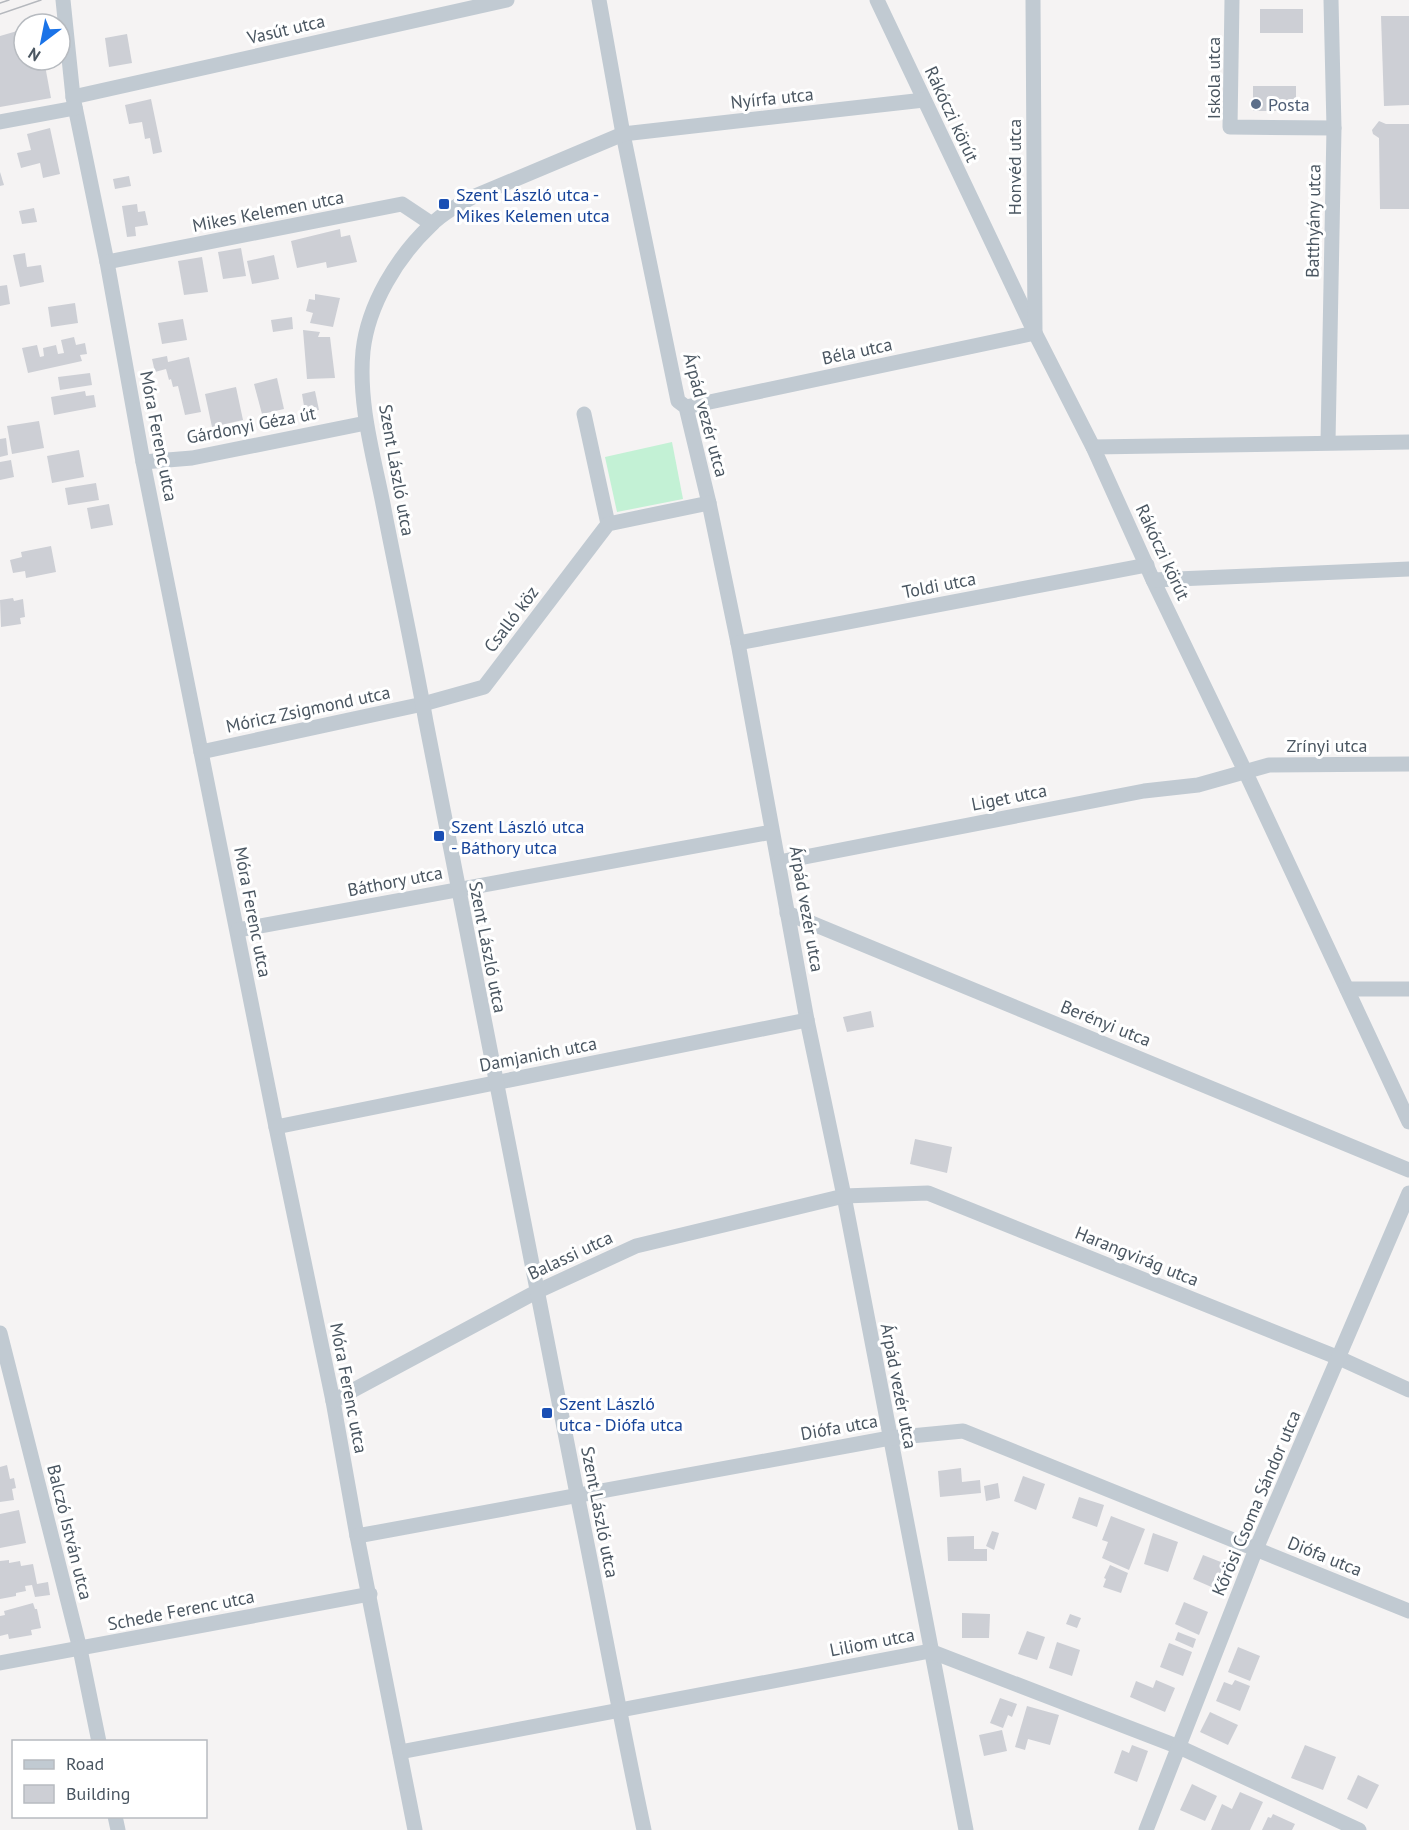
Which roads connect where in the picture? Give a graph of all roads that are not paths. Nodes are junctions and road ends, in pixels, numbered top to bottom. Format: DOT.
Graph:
graph roads {
  1 [pos="63,0"];
  2 [pos="507,0"];
  3 [pos="599,0"];
  4 [pos="877,0"];
  5 [pos="1033,0"];
  6 [pos="1232,0"];
  7 [pos="1331,0"];
  8 [pos="924,100"];
  9 [pos="74,103"];
  10 [pos="0,122"];
  11 [pos="1334,128"];
  12 [pos="623,134"];
  13 [pos="432,224"];
  14 [pos="107,262"];
  15 [pos="1035,333"];
  16 [pos="686,407"];
  17 [pos="584,414"];
  18 [pos="366,423"];
  19 [pos="1328,442"];
  20 [pos="1409,442"];
  21 [pos="1093,447"];
  22 [pos="143,462"];
  23 [pos="709,503"];
  24 [pos="608,524"];
  25 [pos="1147,565"];
  26 [pos="1409,569"];
  27 [pos="1153,580"];
  28 [pos="738,643"];
  29 [pos="423,704"];
  30 [pos="201,752"];
  31 [pos="1409,764"];
  32 [pos="1245,771"];
  33 [pos="772,832"];
  34 [pos="779,862"];
  35 [pos="457,890"];
  36 [pos="788,913"];
  37 [pos="237,930"];
  38 [pos="1347,989"];
  39 [pos="1409,989"];
  40 [pos="807,1020"];
  41 [pos="495,1082"];
  42 [pos="1409,1122"];
  43 [pos="276,1126"];
  44 [pos="1409,1170"];
  45 [pos="1409,1193"];
  46 [pos="843,1196"];
  47 [pos="536,1292"];
  48 [pos="0,1333"];
  49 [pos="1339,1358"];
  50 [pos="1409,1390"];
  51 [pos="333,1401"];
  52 [pos="890,1438"];
  53 [pos="578,1495"];
  54 [pos="357,1536"];
  55 [pos="1256,1549"];
  56 [pos="370,1594"];
  57 [pos="1409,1611"];
  58 [pos="80,1649"];
  59 [pos="930,1651"];
  60 [pos="0,1664"];
  61 [pos="619,1710"];
  62 [pos="99,1740"];
  63 [pos="1179,1747"];
  64 [pos="400,1752"];
  65 [pos="415,1830"];
  66 [pos="644,1830"];
  67 [pos="966,1830"];
  68 [pos="1146,1830"];
  69 [pos="1359,1830"];
  1 -- 9 [label="street, Móra Ferenc utca"];
  2 -- 9 [label="street, Vasút utca"];
  3 -- 12 [label="street, Árpád vezér utca"];
  4 -- 8 [label="street, Rákóczi körút"];
  5 -- 15 [label="street, Honvéd utca"];
  6 -- 11 [label="street, Iskola utca"];
  7 -- 11 [label="street, Batthyány utca"];
  8 -- 12 [label="street, Nyírfa utca"];
  8 -- 15 [label="street, Rákóczi körút"];
  9 -- 10 [label="street, Vasút utca"];
  9 -- 14 [label="street, Móra Ferenc utca"];
  11 -- 19 [label="street, Batthyány utca"];
  12 -- 13 [label="street, Szent László utca"];
  12 -- 16 [label="street, Árpád vezér utca"];
  13 -- 14 [label="street, Mikes Kelemen utca"];
  13 -- 18 [label="street, Szent László utca"];
  14 -- 22 [label="street, Móra Ferenc utca"];
  15 -- 16 [label="street, Béla utca"];
  15 -- 21 [label="street, Rákóczi körút"];
  16 -- 23 [label="street, Árpád vezér utca"];
  17 -- 24 [label="street"];
  18 -- 22 [label="street, Gárdonyi Géza út"];
  18 -- 29 [label="street, Szent László utca"];
  19 -- 20 [label="street"];
  19 -- 21 [label="street"];
  21 -- 25 [label="street, Rákóczi körút"];
  22 -- 30 [label="street, Móra Ferenc utca"];
  23 -- 24 [label="street"];
  23 -- 28 [label="street, Árpád vezér utca"];
  24 -- 29 [label="street, Csalló köz"];
  25 -- 27 [label="street, Rákóczi körút"];
  25 -- 28 [label="street, Toldi utca"];
  26 -- 27 [label="street"];
  27 -- 32 [label="street, Rákóczi körút"];
  28 -- 33 [label="street, Árpád vezér utca"];
  29 -- 30 [label="street, Móricz Zsigmond utca"];
  29 -- 35 [label="street, Szent László utca"];
  30 -- 37 [label="street, Móra Ferenc utca"];
  31 -- 32 [label="street, Zrínyi utca"];
  32 -- 34 [label="street, Liget utca"];
  32 -- 38 [label="street, Rákóczi körút"];
  33 -- 34 [label="street, Árpád vezér utca"];
  33 -- 35 [label="street, Báthory utca"];
  34 -- 36 [label="street, Árpád vezér utca"];
  35 -- 37 [label="street, Báthory utca"];
  35 -- 41 [label="street, Szent László utca"];
  36 -- 40 [label="street, Árpád vezér utca"];
  36 -- 44 [label="street, Berényi utca"];
  37 -- 43 [label="street, Móra Ferenc utca"];
  38 -- 39 [label="street"];
  38 -- 42 [label="street, Rákóczi körút"];
  40 -- 41 [label="street, Damjanich utca"];
  40 -- 46 [label="street, Árpád vezér utca"];
  41 -- 43 [label="street, Damjanich utca"];
  41 -- 47 [label="street, Szent László utca"];
  43 -- 51 [label="street, Móra Ferenc utca"];
  45 -- 49 [label="street, Kőrösi Csoma Sándor utca"];
  46 -- 47 [label="street, Balassi utca"];
  46 -- 49 [label="street, Harangvirág utca"];
  46 -- 52 [label="street, Árpád vezér utca"];
  47 -- 51 [label="street, Balassi utca"];
  47 -- 53 [label="street, Szent László utca"];
  48 -- 58 [label="street, Balczó István utca"];
  49 -- 50 [label="street, Harangvirág utca"];
  49 -- 55 [label="street, Kőrösi Csoma Sándor utca"];
  51 -- 54 [label="street, Móra Ferenc utca"];
  52 -- 53 [label="street, Diófa utca"];
  52 -- 55 [label="street, Diófa utca"];
  52 -- 59 [label="street, Árpád vezér utca"];
  53 -- 54 [label="street, Diófa utca"];
  53 -- 61 [label="street, Szent László utca"];
  54 -- 56 [label="street, Móra Ferenc utca"];
  55 -- 57 [label="street, Diófa utca"];
  55 -- 63 [label="street, Kőrösi Csoma Sándor utca"];
  56 -- 58 [label="street, Schede Ferenc utca"];
  56 -- 64 [label="street, Móra Ferenc utca"];
  58 -- 60 [label="street, Schede Ferenc utca"];
  58 -- 62 [label="street, Balczó István utca"];
  59 -- 61 [label="street, Liliom utca"];
  59 -- 63 [label="street, Liliom utca"];
  59 -- 67 [label="street, Árpád vezér utca"];
  61 -- 64 [label="street, Liliom utca"];
  61 -- 66 [label="street, Szent László utca"];
  63 -- 68 [label="street, Kőrösi Csoma Sándor utca"];
  63 -- 69 [label="street, Liliom utca"];
  64 -- 65 [label="street, Móra Ferenc utca"];
}
